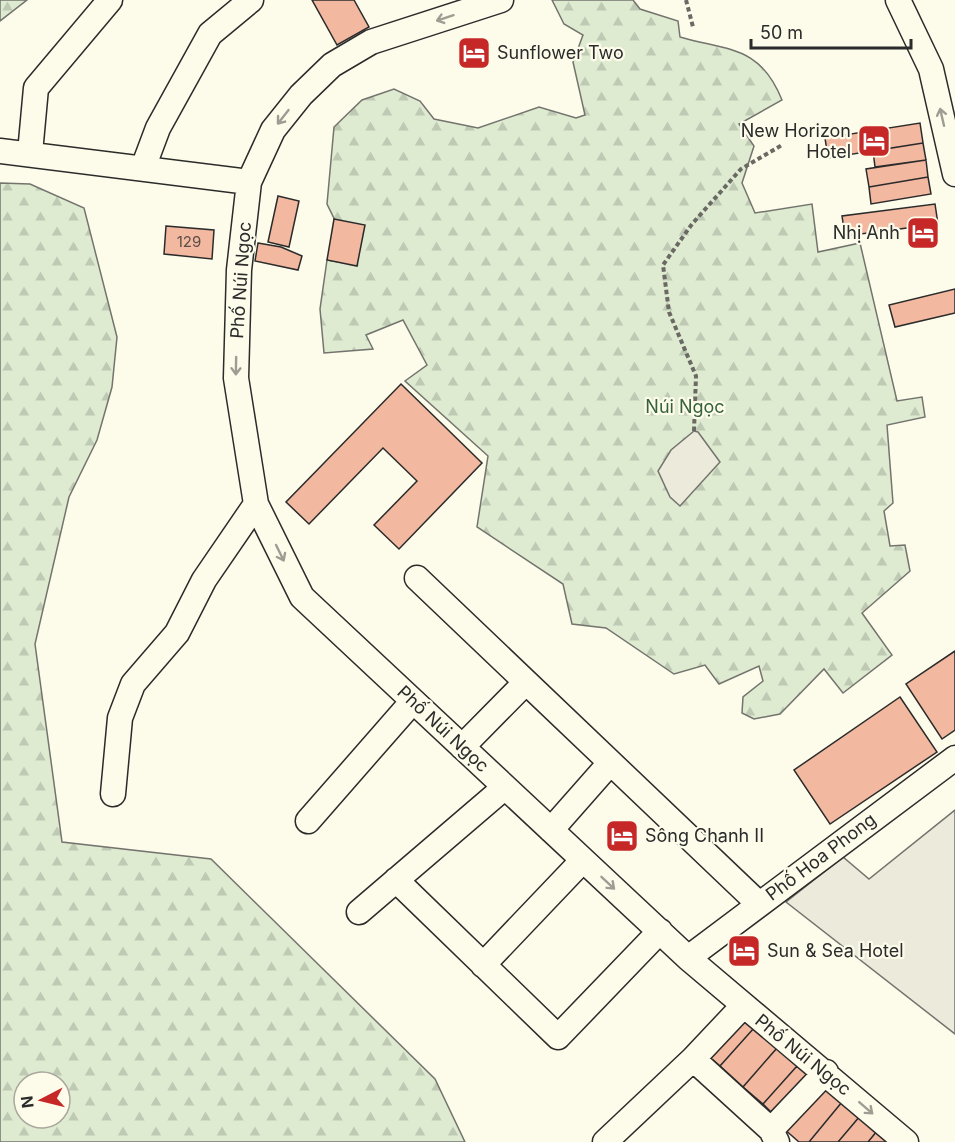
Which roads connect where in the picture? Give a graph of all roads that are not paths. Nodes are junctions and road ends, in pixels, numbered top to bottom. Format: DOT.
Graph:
graph roads {
  1 [pos="110,0"];
  2 [pos="251,0"];
  3 [pos="501,0"];
  4 [pos="898,0"];
  5 [pos="0,151"];
  6 [pos="30,153"];
  7 [pos="143,168"];
  8 [pos="955,174"];
  9 [pos="249,182"];
  10 [pos="256,504"];
  11 [pos="417,578"];
  12 [pos="526,682"];
  13 [pos="413,700"];
  14 [pos="462,747"];
  15 [pos="955,758"];
  16 [pos="610,762"];
  17 [pos="505,787"];
  18 [pos="113,794"];
  19 [pos="308,821"];
  20 [pos="551,830"];
  21 [pos="583,860"];
  22 [pos="396,880"];
  23 [pos="759,904"];
  24 [pos="359,912"];
  25 [pos="660,931"];
  26 [pos="688,958"];
  27 [pos="483,965"];
  28 [pos="742,1006"];
  29 [pos="693,1059"];
  30 [pos="826,1072"];
  31 [pos="774,1136"];
  32 [pos="605,1142"];
  33 [pos="906,1142"];
  1 -- 6 [label="street"];
  2 -- 7 [label="street"];
  3 -- 9 [label="street, Phố Núi Ngọc, one-way"];
  8 -- 4 [label="street, one-way"];
  5 -- 6 [label="street"];
  6 -- 7 [label="street"];
  7 -- 9 [label="street"];
  9 -- 10 [label="street, Phố Núi Ngọc, one-way"];
  10 -- 13 [label="street, Phố Núi Ngọc, one-way"];
  10 -- 18 [label="street"];
  11 -- 12 [label="street"];
  12 -- 14 [label="street"];
  12 -- 16 [label="street"];
  13 -- 14 [label="street, Phố Núi Ngọc"];
  13 -- 19 [label="street"];
  14 -- 17 [label="street, Phố Núi Ngọc"];
  15 -- 23 [label="street, Phố Hoa Phong"];
  16 -- 20 [label="street"];
  16 -- 23 [label="street"];
  17 -- 20 [label="street, Phố Núi Ngọc"];
  17 -- 22 [label="street"];
  20 -- 21 [label="street, Phố Núi Ngọc"];
  21 -- 25 [label="street, Phố Núi Ngọc, one-way"];
  21 -- 27 [label="street"];
  22 -- 24 [label="street"];
  22 -- 27 [label="street"];
  23 -- 26 [label="street, Phố Hoa Phong"];
  25 -- 26 [label="street, Phố Núi Ngọc"];
  25 -- 27 [label="street"];
  26 -- 28 [label="street, Phố Núi Ngọc"];
  28 -- 29 [label="street"];
  28 -- 30 [label="street, Phố Núi Ngọc"];
  29 -- 31 [label="street"];
  29 -- 32 [label="street"];
  30 -- 31 [label="street"];
  30 -- 33 [label="street, Phố Núi Ngọc, one-way"];
}
